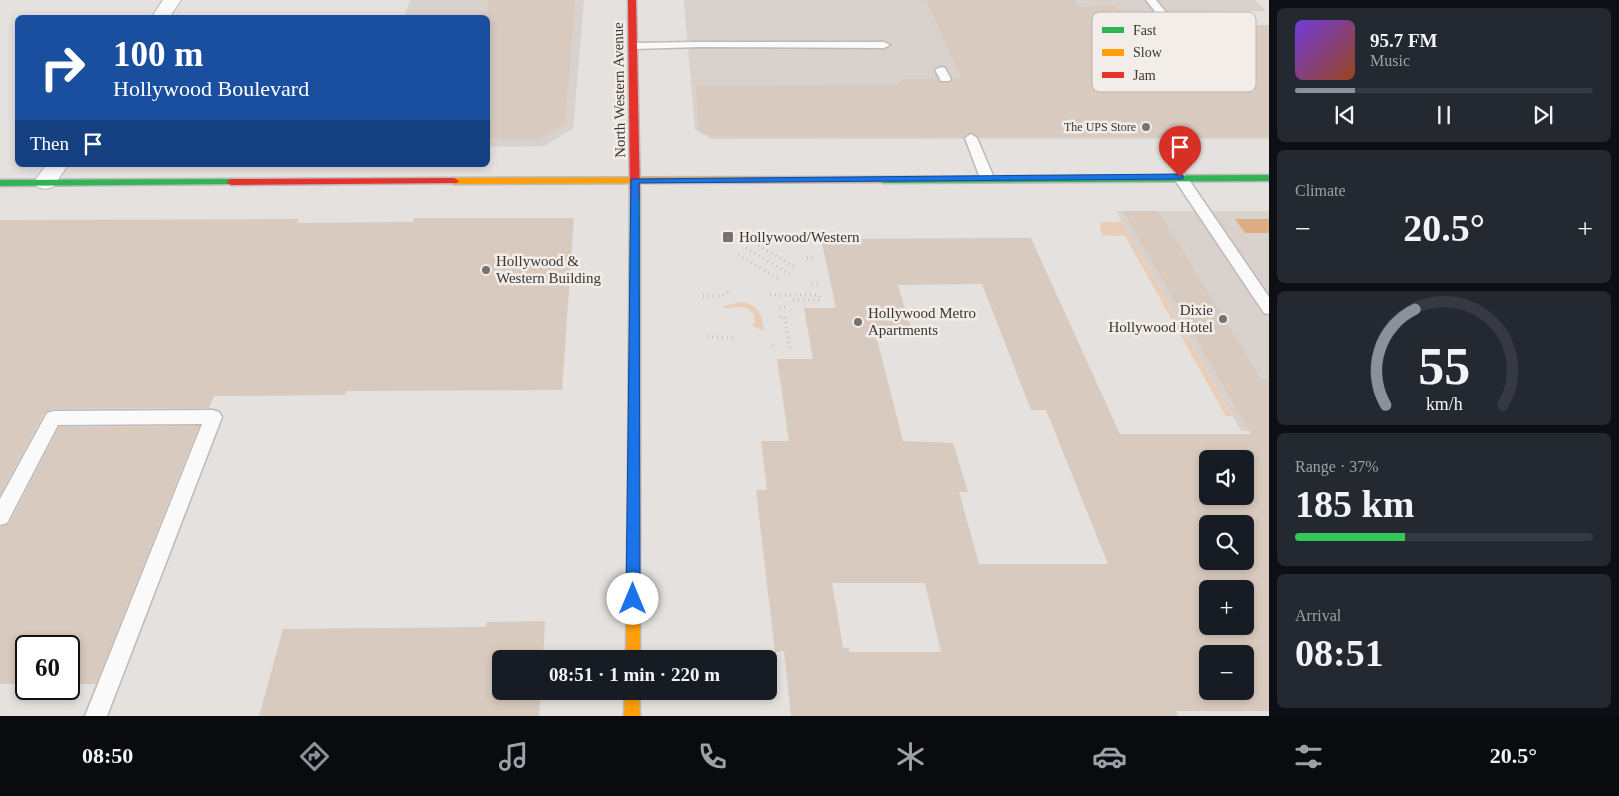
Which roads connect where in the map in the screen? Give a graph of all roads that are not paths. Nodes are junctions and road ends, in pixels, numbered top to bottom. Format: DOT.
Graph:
graph roads {
  1 [pos="172,0"];
  2 [pos="632,0"];
  3 [pos="1151,0"];
  4 [pos="1161,12"];
  5 [pos="162,15"];
  6 [pos="634,46"];
  7 [pos="884,46"];
  8 [pos="971,138"];
  9 [pos="51,174"];
  10 [pos="1180,177"];
  11 [pos="987,178"];
  12 [pos="1269,178"];
  13 [pos="634,180"];
  14 [pos="0,182"];
  15 [pos="1269,309"];
  16 [pos="0,518"];
  17 [pos="633,650"];
  18 [pos="632,700"];
  19 [pos="96,716"];
  20 [pos="632,716"];
  1 -- 5 [label="street"];
  2 -- 6 [label="main road, North Western Avenue"];
  3 -- 4 [label="lane"];
  6 -- 7 [label="lane"];
  6 -- 13 [label="main road, North Western Avenue"];
  8 -- 11 [label="lane"];
  9 -- 13 [label="main road"];
  9 -- 14 [label="main road"];
  10 -- 11 [label="main road"];
  10 -- 12 [label="main road"];
  10 -- 15 [label="lane"];
  11 -- 13 [label="main road"];
  13 -- 17 [label="main road, North Western Avenue"];
  16 -- 19 [label="lane"];
  18 -- 20 [label="main road"];
}
